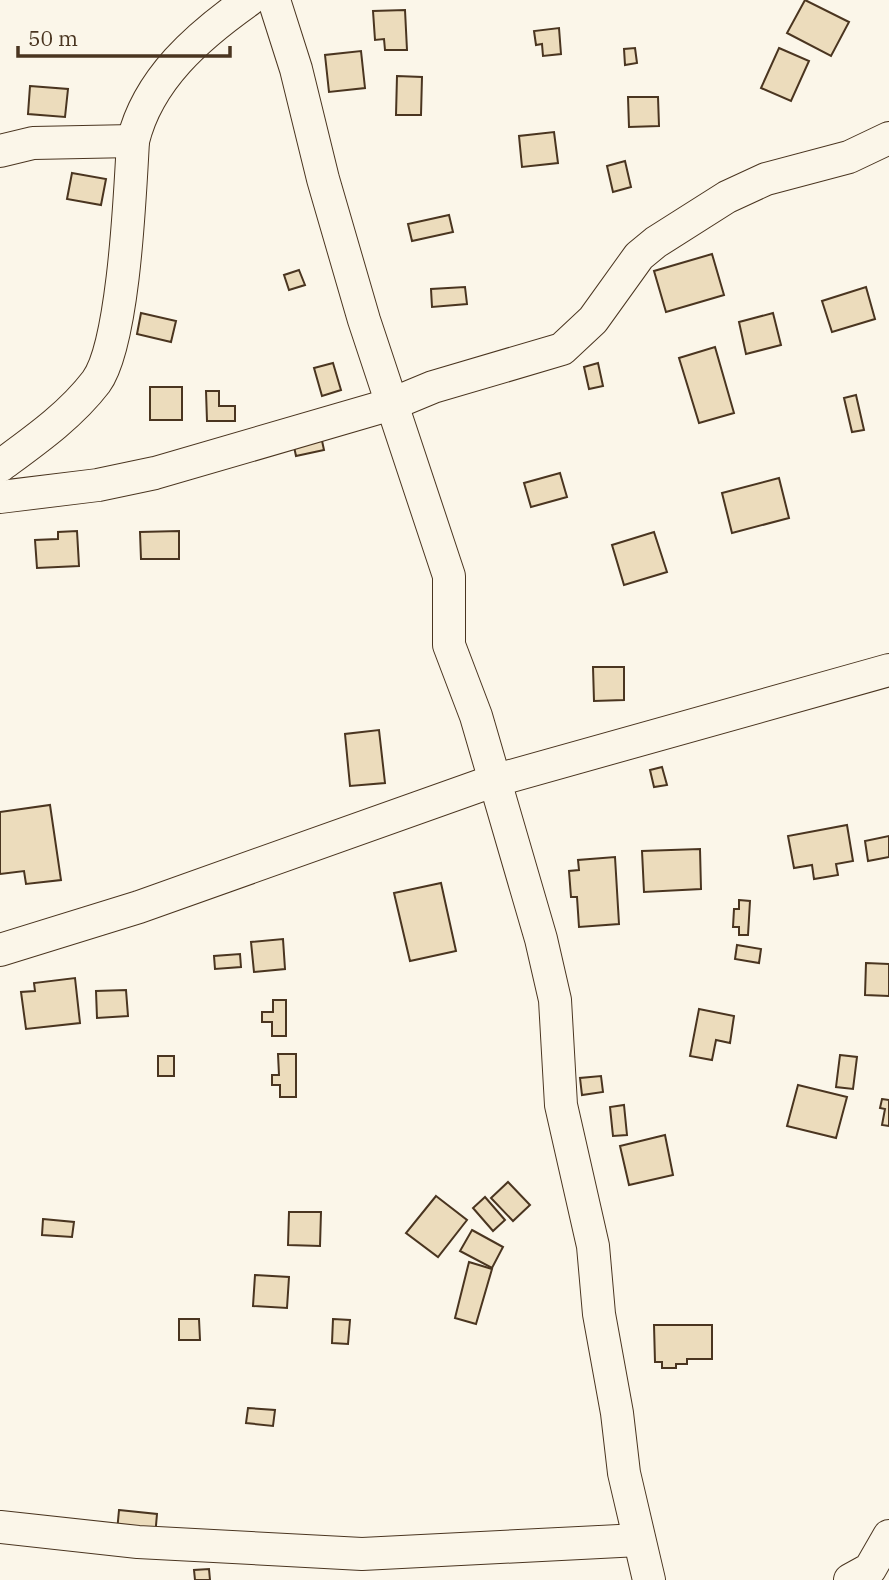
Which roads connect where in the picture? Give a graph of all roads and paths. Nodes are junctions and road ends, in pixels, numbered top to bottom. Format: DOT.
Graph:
graph roads {
  1 [pos="248,0"];
  2 [pos="274,0"];
  3 [pos="889,138"];
  4 [pos="133,141"];
  5 [pos="0,151"];
  6 [pos="392,404"];
  7 [pos="0,466"];
  8 [pos="0,497"];
  9 [pos="889,670"];
  10 [pos="493,781"];
  11 [pos="0,950"];
  12 [pos="0,1527"];
  13 [pos="889,1536"];
  14 [pos="639,1540"];
  15 [pos="649,1580"];
  16 [pos="850,1580"];
  1 -- 4 [label="street"];
  2 -- 6 [label="street"];
  3 -- 6 [label="street"];
  4 -- 5 [label="street"];
  4 -- 7 [label="street"];
  6 -- 8 [label="street"];
  6 -- 10 [label="street"];
  9 -- 10 [label="street"];
  10 -- 11 [label="street"];
  10 -- 14 [label="street"];
  12 -- 14 [label="street"];
  13 -- 16 [label="street"];
  14 -- 15 [label="street"];
}
